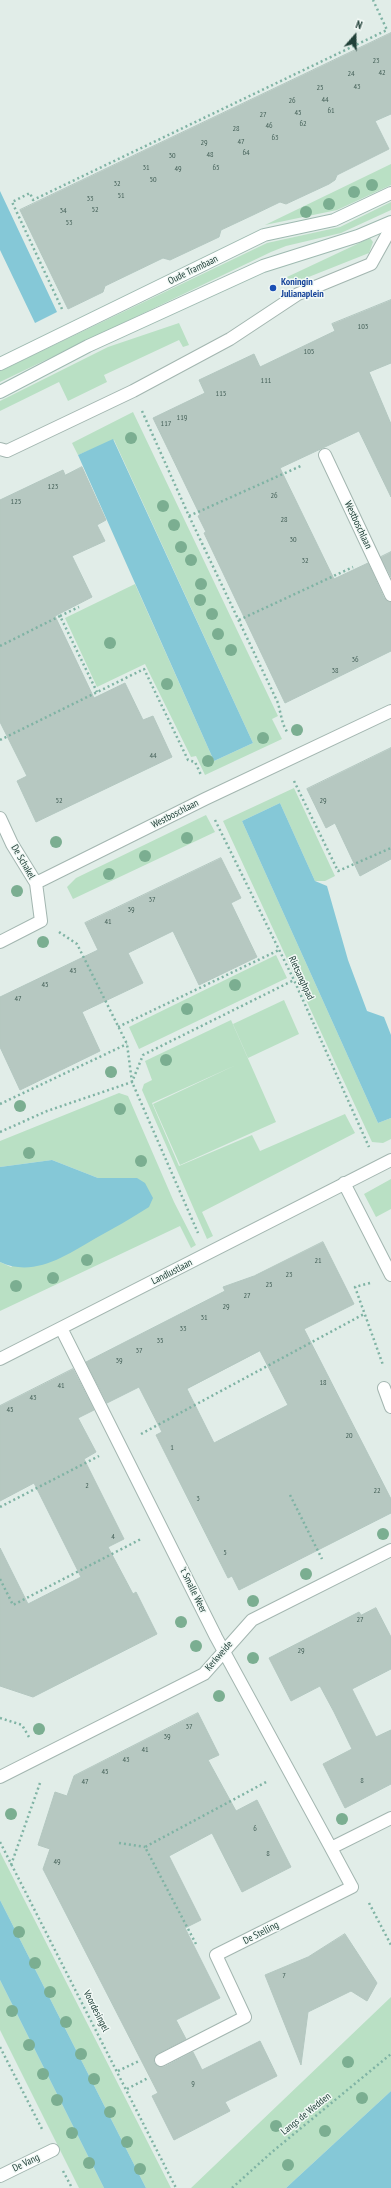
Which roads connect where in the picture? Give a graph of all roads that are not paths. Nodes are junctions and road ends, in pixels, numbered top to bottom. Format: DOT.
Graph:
graph roads {
  1 [pos="391,193"];
  2 [pos="391,222"];
  3 [pos="391,228"];
  4 [pos="0,364"];
  5 [pos="0,392"];
  6 [pos="0,449"];
  7 [pos="325,455"];
  8 [pos="391,595"];
  9 [pos="391,711"];
  10 [pos="0,818"];
  11 [pos="36,883"];
  12 [pos="0,942"];
  13 [pos="391,1160"];
  14 [pos="344,1183"];
  15 [pos="391,1275"];
  16 [pos="62,1328"];
  17 [pos="0,1359"];
  18 [pos="384,1388"];
  19 [pos="391,1407"];
  20 [pos="391,1550"];
  21 [pos="224,1650"];
  22 [pos="0,1776"];
  23 [pos="391,1818"];
  24 [pos="331,1848"];
  25 [pos="161,2060"];
  26 [pos="53,2150"];
  27 [pos="0,2176"];
  1 -- 4 [label="street, Oude Trambaan"];
  2 -- 5 [label="street"];
  3 -- 6 [label="street"];
  7 -- 8 [label="street, Westboschlaan"];
  9 -- 11 [label="street, Westboschlaan"];
  10 -- 11 [label="street, De Schakel"];
  11 -- 12 [label="street"];
  13 -- 14 [label="street, Landlustlaan"];
  14 -- 15 [label="street"];
  14 -- 16 [label="street, Landlustlaan"];
  16 -- 17 [label="street, Landlustlaan"];
  16 -- 21 [label="street, 't Smalle Weer"];
  18 -- 19 [label="street"];
  20 -- 21 [label="street, Kerkweide"];
  21 -- 22 [label="street, Kerkweide"];
  21 -- 24 [label="street, 't Smalle Weer"];
  23 -- 24 [label="street"];
  24 -- 25 [label="street, De Stelling"];
  26 -- 27 [label="street, De Vang"];
}
